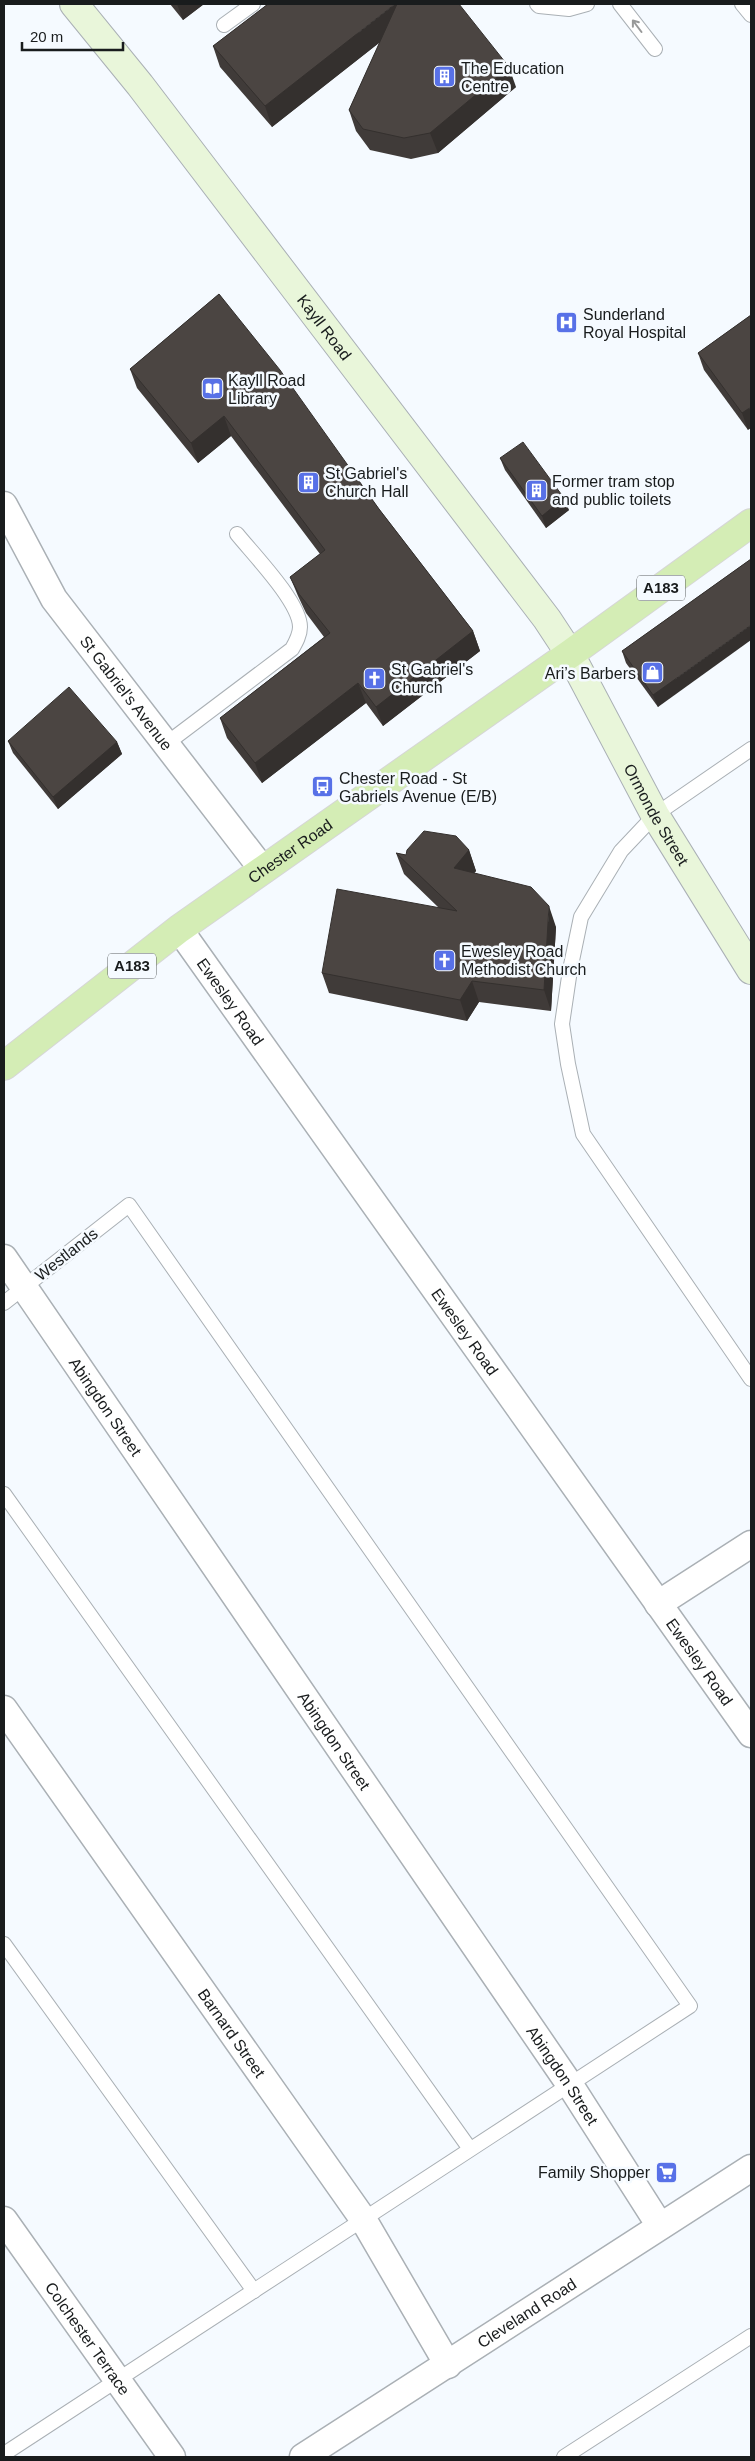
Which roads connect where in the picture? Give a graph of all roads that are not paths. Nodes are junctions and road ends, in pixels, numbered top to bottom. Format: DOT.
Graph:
graph roads {
  1 [pos="74,4"];
  2 [pos="253,4"];
  3 [pos="537,4"];
  4 [pos="587,4"];
  5 [pos="620,4"];
  6 [pos="742,4"];
  7 [pos="751,15"];
  8 [pos="224,25"];
  9 [pos="655,49"];
  10 [pos="4,505"];
  11 [pos="751,523"];
  12 [pos="236,534"];
  13 [pos="570,654"];
  14 [pos="166,744"];
  15 [pos="751,749"];
  16 [pos="655,815"];
  17 [pos="263,870"];
  18 [pos="179,929"];
  19 [pos="751,970"];
  20 [pos="4,1066"];
  21 [pos="4,1258"];
  22 [pos="24,1287"];
  23 [pos="4,1303"];
  24 [pos="751,1379"];
  25 [pos="4,1494"];
  26 [pos="751,1544"];
  27 [pos="658,1604"];
  28 [pos="4,1708"];
  29 [pos="751,1734"];
  30 [pos="4,1944"];
  31 [pos="570,2085"];
  32 [pos="470,2150"];
  33 [pos="751,2168"];
  34 [pos="363,2219"];
  35 [pos="4,2220"];
  36 [pos="660,2226"];
  37 [pos="254,2291"];
  38 [pos="751,2336"];
  39 [pos="448,2365"];
  40 [pos="116,2381"];
  41 [pos="4,2454"];
  42 [pos="172,2457"];
  43 [pos="303,2457"];
  44 [pos="564,2457"];
  1 -- 13 [label="street, Kayll Road"];
  2 -- 8 [label="lane"];
  3 -- 4 [label="lane"];
  9 -- 5 [label="lane, one-way"];
  6 -- 7 [label="lane"];
  10 -- 14 [label="street, St Gabriel's Avenue"];
  11 -- 13 [label="main road, Chester Road / A183"];
  12 -- 14 [label="lane"];
  13 -- 16 [label="street, Ormonde Street"];
  13 -- 17 [label="main road, Chester Road / A183"];
  14 -- 17 [label="street, St Gabriel's Avenue"];
  15 -- 16 [label="lane"];
  16 -- 19 [label="street, Ormonde Street"];
  16 -- 24 [label="lane"];
  17 -- 18 [label="main road, Chester Road / A183"];
  18 -- 20 [label="main road, Chester Road / A183"];
  18 -- 27 [label="street, Ewesley Road"];
  21 -- 22 [label="street, Abingdon Street"];
  22 -- 23 [label="lane, Westlands"];
  22 -- 31 [label="street, Abingdon Street"];
  22 -- 31 [label="lane, Westlands"];
  25 -- 32 [label="lane"];
  26 -- 27 [label="street"];
  27 -- 29 [label="street, Ewesley Road"];
  28 -- 34 [label="street, Barnard Street"];
  30 -- 37 [label="lane"];
  31 -- 32 [label="lane"];
  31 -- 36 [label="street, Abingdon Street"];
  32 -- 34 [label="lane"];
  33 -- 36 [label="street, Cleveland Road"];
  34 -- 37 [label="lane"];
  34 -- 39 [label="street, Barnard Street"];
  35 -- 40 [label="street, Colchester Terrace"];
  36 -- 39 [label="street, Cleveland Road"];
  37 -- 40 [label="lane"];
  38 -- 44 [label="lane"];
  39 -- 43 [label="street, Cleveland Road"];
  40 -- 41 [label="lane"];
  40 -- 42 [label="street, Colchester Terrace"];
}
